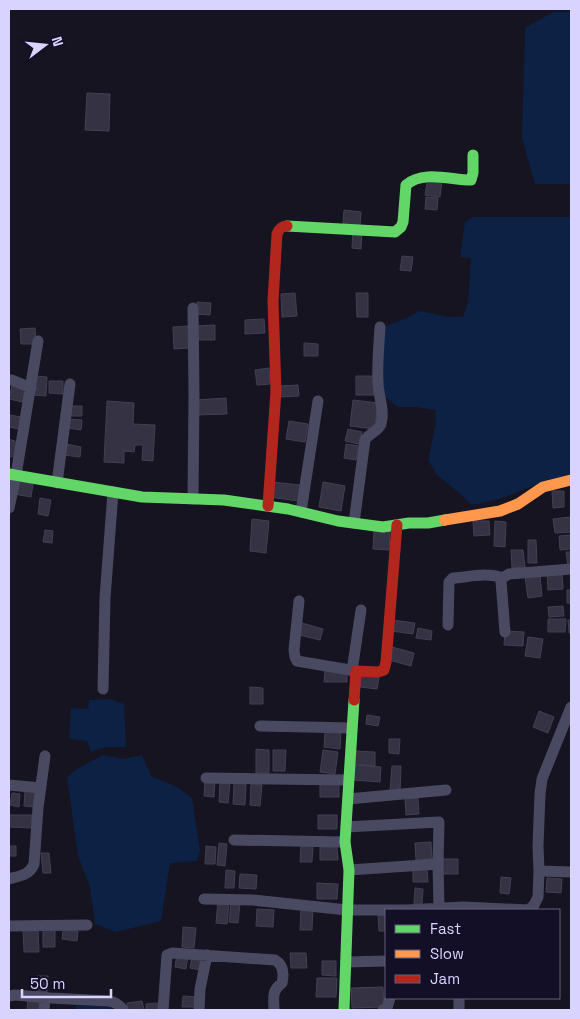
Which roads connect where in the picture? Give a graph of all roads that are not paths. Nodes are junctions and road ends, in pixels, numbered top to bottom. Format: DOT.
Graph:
graph roads {
  1 [pos="473,156"];
  2 [pos="193,308"];
  3 [pos="380,328"];
  4 [pos="38,341"];
  5 [pos="9,380"];
  6 [pos="70,384"];
  7 [pos="31,388"];
  8 [pos="318,401"];
  9 [pos="12,474"];
  10 [pos="571,480"];
  11 [pos="57,483"];
  12 [pos="113,492"];
  13 [pos="193,499"];
  14 [pos="268,506"];
  15 [pos="9,508"];
  16 [pos="301,512"];
  17 [pos="354,523"];
  18 [pos="397,525"];
  19 [pos="571,569"];
  20 [pos="502,578"];
  21 [pos="299,601"];
  22 [pos="361,610"];
  23 [pos="448,625"];
  24 [pos="505,632"];
  25 [pos="354,671"];
  26 [pos="103,688"];
  27 [pos="571,707"];
  28 [pos="260,726"];
  29 [pos="352,728"];
  30 [pos="45,756"];
  31 [pos="206,778"];
  32 [pos="348,780"];
  33 [pos="9,785"];
  34 [pos="40,788"];
  35 [pos="446,790"];
  36 [pos="348,799"];
  37 [pos="346,827"];
  38 [pos="234,840"];
  39 [pos="345,842"];
  40 [pos="438,864"];
  41 [pos="349,870"];
  42 [pos="539,871"];
  43 [pos="571,872"];
  44 [pos="9,879"];
  45 [pos="204,899"];
  46 [pos="439,908"];
  47 [pos="423,909"];
  48 [pos="507,909"];
  49 [pos="530,909"];
  50 [pos="347,910"];
  51 [pos="385,910"];
  52 [pos="87,925"];
  53 [pos="9,926"];
  54 [pos="207,955"];
  55 [pos="385,961"];
  56 [pos="346,962"];
  57 [pos="9,996"];
  58 [pos="46,998"];
  59 [pos="390,999"];
  60 [pos="44,1010"];
  61 [pos="123,1010"];
  62 [pos="163,1010"];
  63 [pos="199,1010"];
  64 [pos="274,1010"];
  65 [pos="344,1010"];
  66 [pos="384,1010"];
  1 -- 14 [label="street"];
  2 -- 13 [label="street"];
  3 -- 17 [label="street"];
  4 -- 7 [label="street"];
  5 -- 7 [label="street"];
  6 -- 11 [label="street"];
  7 -- 9 [label="street"];
  8 -- 16 [label="street"];
  9 -- 11 [label="street"];
  9 -- 15 [label="street"];
  10 -- 18 [label="street"];
  11 -- 12 [label="street"];
  12 -- 13 [label="street"];
  12 -- 26 [label="street"];
  13 -- 14 [label="street"];
  14 -- 16 [label="street"];
  16 -- 17 [label="street"];
  17 -- 18 [label="street"];
  18 -- 25 [label="street"];
  19 -- 20 [label="street"];
  20 -- 23 [label="street"];
  20 -- 24 [label="street"];
  21 -- 25 [label="street"];
  22 -- 25 [label="street"];
  25 -- 29 [label="street"];
  27 -- 42 [label="street"];
  28 -- 29 [label="street"];
  29 -- 32 [label="street"];
  30 -- 34 [label="street"];
  31 -- 32 [label="street"];
  32 -- 36 [label="street"];
  33 -- 34 [label="street"];
  34 -- 44 [label="street"];
  35 -- 36 [label="street"];
  36 -- 37 [label="street"];
  37 -- 39 [label="street"];
  37 -- 40 [label="street"];
  38 -- 39 [label="street"];
  39 -- 41 [label="street"];
  40 -- 41 [label="street"];
  40 -- 46 [label="street"];
  41 -- 50 [label="street"];
  42 -- 43 [label="street"];
  42 -- 49 [label="street"];
  45 -- 50 [label="street"];
  46 -- 47 [label="street"];
  46 -- 48 [label="street"];
  50 -- 51 [label="street"];
  50 -- 56 [label="street"];
  52 -- 53 [label="street"];
  54 -- 62 [label="street"];
  54 -- 63 [label="street"];
  54 -- 64 [label="street"];
  55 -- 56 [label="street"];
  56 -- 65 [label="street"];
  57 -- 58 [label="street"];
  58 -- 60 [label="street"];
  58 -- 61 [label="street"];
  59 -- 66 [label="street"];
}
